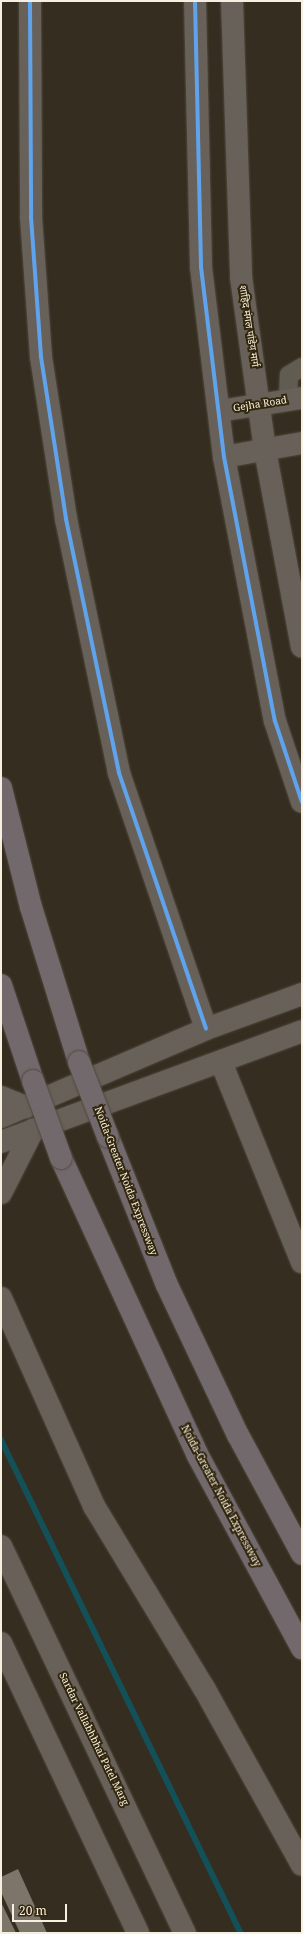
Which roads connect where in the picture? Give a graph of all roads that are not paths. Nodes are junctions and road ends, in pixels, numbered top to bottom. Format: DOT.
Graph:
graph roads {
  1 [pos="30,1"];
  2 [pos="195,1"];
  3 [pos="232,1"];
  4 [pos="302,367"];
  5 [pos="295,399"];
  6 [pos="260,404"];
  7 [pos="219,411"];
  8 [pos="302,442"];
  9 [pos="265,450"];
  10 [pos="224,457"];
  11 [pos="302,647"];
  12 [pos="1,788"];
  13 [pos="302,802"];
  14 [pos="1,985"];
  15 [pos="302,994"];
  16 [pos="206,1030"];
  17 [pos="302,1031"];
  18 [pos="221,1062"];
  19 [pos="1,1097"];
  20 [pos="26,1107"];
  21 [pos="1,1117"];
  22 [pos="33,1130"];
  23 [pos="1,1142"];
  24 [pos="1,1193"];
  25 [pos="302,1262"];
  26 [pos="2,1304"];
  27 [pos="1,1546"];
  28 [pos="302,1554"];
  29 [pos="1,1643"];
  30 [pos="302,1648"];
  31 [pos="302,1865"];
  32 [pos="138,1933"];
  33 [pos="185,1933"];
  1 -- 16 [label="street"];
  2 -- 7 [label="street"];
  3 -- 6 [label="street, शाहिद मंगल पांडेय मार्ग"];
  4 -- 5 [label="street"];
  5 -- 6 [label="street, Gejha Road"];
  6 -- 7 [label="street, Gejha Road"];
  6 -- 9 [label="street, शाहिद मंगल पांडेय मार्ग"];
  7 -- 10 [label="street"];
  8 -- 9 [label="street"];
  9 -- 10 [label="street"];
  9 -- 11 [label="street, शाहिद मंगल पांडेय मार्ग"];
  10 -- 13 [label="street"];
  12 -- 28 [label="highway, Noida-Greater Noida Expressway, bridge"];
  14 -- 30 [label="highway, Noida-Greater Noida Expressway, bridge"];
  15 -- 16 [label="street"];
  16 -- 20 [label="street"];
  17 -- 18 [label="street"];
  18 -- 22 [label="street"];
  18 -- 25 [label="street"];
  19 -- 20 [label="street"];
  20 -- 21 [label="street"];
  22 -- 23 [label="street"];
  22 -- 24 [label="street"];
  26 -- 31 [label="street"];
  27 -- 33 [label="street, Sardar Vallabhbhai Patel Marg"];
  29 -- 32 [label="street"];
}
